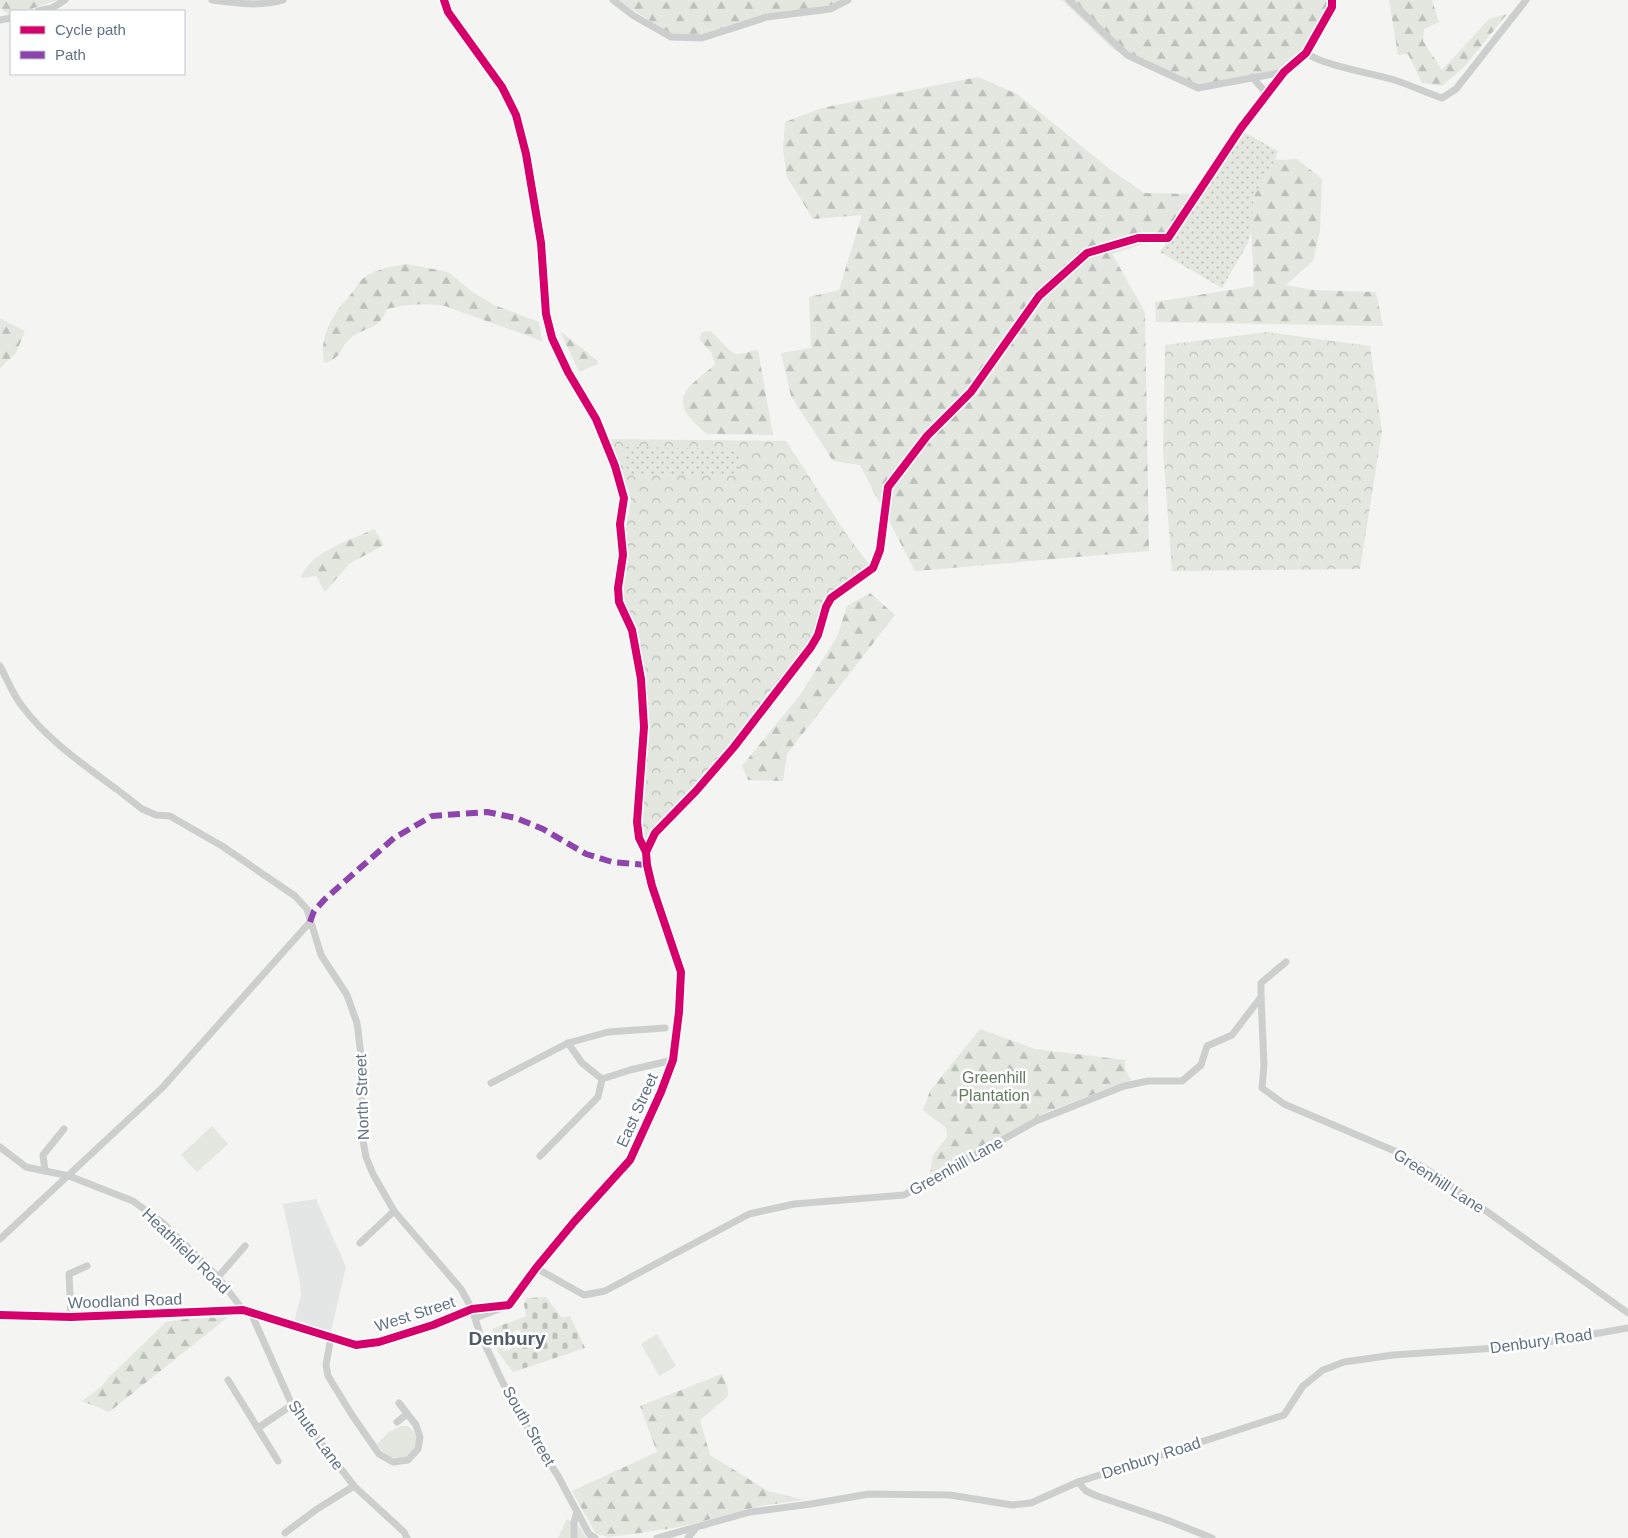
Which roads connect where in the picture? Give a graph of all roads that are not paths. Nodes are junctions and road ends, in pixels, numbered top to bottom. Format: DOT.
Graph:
graph roads {
  1 [pos="65,0"];
  2 [pos="212,0"];
  3 [pos="283,0"];
  4 [pos="444,0"];
  5 [pos="613,0"];
  6 [pos="848,0"];
  7 [pos="1069,0"];
  8 [pos="1332,0"];
  9 [pos="1526,0"];
  10 [pos="43,10"];
  11 [pos="1306,53"];
  12 [pos="1284,72"];
  13 [pos="1252,77"];
  14 [pos="1268,94"];
  15 [pos="0,666"];
  16 [pos="646,852"];
  17 [pos="310,922"];
  18 [pos="1286,962"];
  19 [pos="1261,997"];
  20 [pos="665,1028"];
  21 [pos="568,1043"];
  22 [pos="673,1060"];
  23 [pos="602,1079"];
  24 [pos="491,1083"];
  25 [pos="64,1129"];
  26 [pos="0,1147"];
  27 [pos="540,1156"];
  28 [pos="45,1171"];
  29 [pos="69,1176"];
  30 [pos="394,1211"];
  31 [pos="0,1239"];
  32 [pos="360,1243"];
  33 [pos="245,1246"];
  34 [pos="86,1266"];
  35 [pos="536,1268"];
  36 [pos="218,1277"];
  37 [pos="509,1305"];
  38 [pos="472,1309"];
  39 [pos="243,1310"];
  40 [pos="251,1313"];
  41 [pos="1628,1313"];
  42 [pos="0,1315"];
  43 [pos="71,1317"];
  44 [pos="475,1318"];
  45 [pos="1628,1328"];
  46 [pos="331,1337"];
  47 [pos="228,1380"];
  48 [pos="399,1402"];
  49 [pos="292,1405"];
  50 [pos="408,1414"];
  51 [pos="397,1422"];
  52 [pos="258,1428"];
  53 [pos="278,1460"];
  54 [pos="1078,1482"];
  55 [pos="354,1486"];
  56 [pos="577,1512"];
  57 [pos="696,1528"];
  58 [pos="285,1533"];
  59 [pos="407,1538"];
  60 [pos="574,1538"];
  61 [pos="595,1538"];
  62 [pos="657,1538"];
  63 [pos="688,1538"];
  64 [pos="1212,1538"];
  1 -- 10 [label="street"];
  2 -- 3 [label="street"];
  4 -- 16 [label="street, East Street"];
  5 -- 6 [label="street"];
  7 -- 13 [label="street"];
  8 -- 11 [label="street"];
  9 -- 11 [label="street"];
  11 -- 12 [label="street"];
  12 -- 13 [label="street"];
  12 -- 14 [label="street"];
  13 -- 14 [label="street"];
  14 -- 16 [label="street"];
  15 -- 17 [label="street, North Street"];
  16 -- 22 [label="street, East Street"];
  17 -- 29 [label="street"];
  17 -- 30 [label="street, North Street"];
  18 -- 19 [label="street, Greenhill Lane"];
  19 -- 35 [label="street, Greenhill Lane"];
  19 -- 41 [label="street, Greenhill Lane"];
  20 -- 21 [label="street"];
  21 -- 23 [label="street"];
  21 -- 24 [label="street"];
  22 -- 23 [label="street"];
  22 -- 35 [label="street, East Street"];
  23 -- 27 [label="street"];
  25 -- 28 [label="street"];
  26 -- 28 [label="street, Heathfield Road"];
  28 -- 29 [label="street, Heathfield Road"];
  29 -- 31 [label="street"];
  29 -- 36 [label="street, Heathfield Road"];
  30 -- 32 [label="street"];
  30 -- 38 [label="street, North Street"];
  33 -- 36 [label="street"];
  34 -- 43 [label="street"];
  35 -- 37 [label="street, East Street"];
  36 -- 39 [label="street, Heathfield Road"];
  37 -- 38 [label="street"];
  37 -- 44 [label="street"];
  38 -- 44 [label="street, South Street"];
  38 -- 46 [label="street, West Street"];
  39 -- 40 [label="street, Woodland Road"];
  39 -- 43 [label="street, Woodland Road"];
  40 -- 46 [label="street, West Street"];
  40 -- 49 [label="street, Shute Lane"];
  42 -- 43 [label="street, Woodland Road"];
  44 -- 56 [label="street, South Street"];
  45 -- 54 [label="street, Denbury Road"];
  46 -- 50 [label="street"];
  47 -- 52 [label="street"];
  48 -- 50 [label="street"];
  49 -- 52 [label="street"];
  49 -- 55 [label="street, Shute Lane"];
  50 -- 51 [label="street"];
  52 -- 53 [label="street"];
  54 -- 57 [label="street, Denbury Road"];
  54 -- 64 [label="street"];
  55 -- 58 [label="street"];
  55 -- 59 [label="street, Shute Lane"];
  56 -- 60 [label="street"];
  56 -- 61 [label="street, South Street"];
  57 -- 62 [label="street, Denbury Road"];
  57 -- 63 [label="street"];
}
